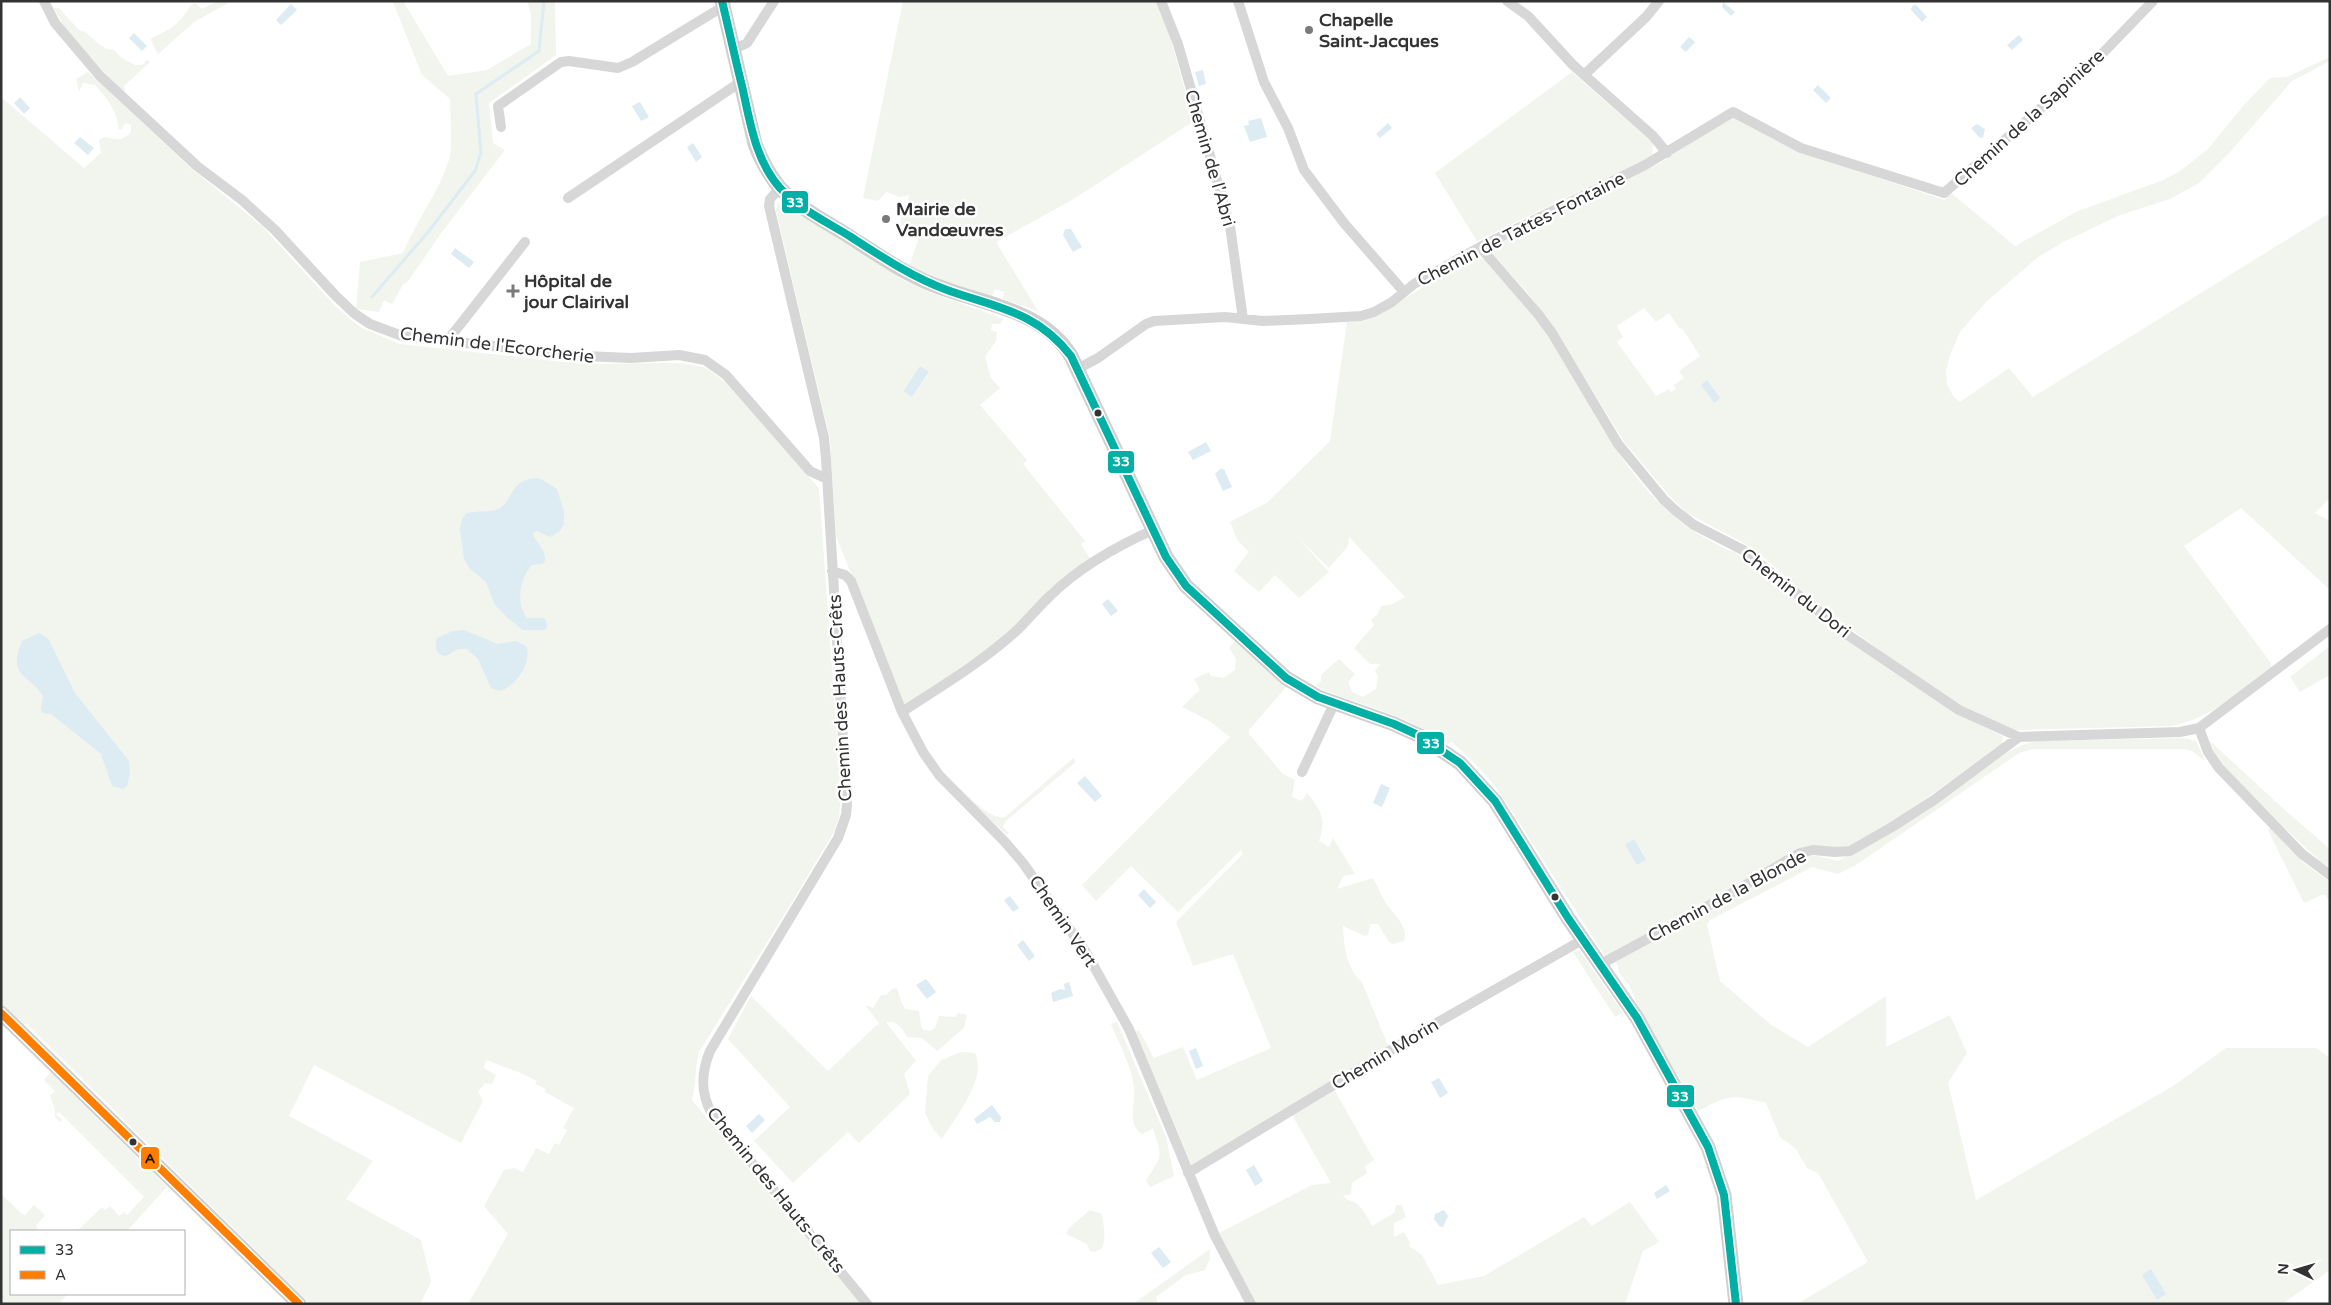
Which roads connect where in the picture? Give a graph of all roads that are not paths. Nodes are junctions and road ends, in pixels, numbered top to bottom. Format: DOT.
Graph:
graph roads {
  1 [pos="44,1"];
  2 [pos="774,1"];
  3 [pos="1162,1"];
  4 [pos="1238,1"];
  5 [pos="1507,1"];
  6 [pos="1659,1"];
  7 [pos="723,4"];
  8 [pos="2149,5"];
  9 [pos="734,49"];
  10 [pos="1584,75"];
  11 [pos="742,81"];
  12 [pos="1733,112"];
  13 [pos="501,127"];
  14 [pos="1667,152"];
  15 [pos="780,188"];
  16 [pos="568,198"];
  17 [pos="525,242"];
  18 [pos="1480,247"];
  19 [pos="1404,292"];
  20 [pos="1244,319"];
  21 [pos="448,340"];
  22 [pos="1077,369"];
  23 [pos="827,479"];
  24 [pos="1153,530"];
  25 [pos="832,571"];
  26 [pos="2330,629"];
  27 [pos="1334,704"];
  28 [pos="902,712"];
  29 [pos="2199,728"];
  30 [pos="2019,737"];
  31 [pos="1302,772"];
  32 [pos="2330,875"];
  33 [pos="1584,939"];
  34 [pos="1601,964"];
  35 [pos="1,1013"];
  36 [pos="1188,1173"];
  37 [pos="299,1304"];
  38 [pos="868,1304"];
  39 [pos="1252,1304"];
  40 [pos="1736,1304"];
  1 -- 21 [label="street, Chemin de l'Ecorcherie"];
  2 -- 9 [label="street"];
  3 -- 20 [label="street, Chemin de l'Abri"];
  4 -- 19 [label="street"];
  5 -- 10 [label="street"];
  6 -- 10 [label="street"];
  7 -- 9 [label="main road"];
  7 -- 13 [label="street"];
  8 -- 12 [label="street, Chemin de la Sapinière"];
  9 -- 11 [label="main road"];
  10 -- 14 [label="street"];
  11 -- 15 [label="main road"];
  11 -- 16 [label="street"];
  12 -- 14 [label="street, Chemin de Tattes-Fontaine"];
  14 -- 18 [label="street, Chemin de Tattes-Fontaine"];
  15 -- 22 [label="main road"];
  15 -- 23 [label="street, Chemin des Hauts-Crêts"];
  17 -- 21 [label="street"];
  18 -- 19 [label="street, Chemin de Tattes-Fontaine"];
  18 -- 30 [label="street, Chemin du Dori"];
  19 -- 20 [label="street, Chemin de Tattes-Fontaine"];
  20 -- 22 [label="street, Chemin de Tattes-Fontaine"];
  21 -- 23 [label="street, Chemin de l'Ecorcherie"];
  22 -- 24 [label="main road"];
  23 -- 25 [label="street, Chemin des Hauts-Crêts"];
  24 -- 27 [label="main road"];
  24 -- 28 [label="street"];
  25 -- 28 [label="street, Chemin Vert"];
  25 -- 38 [label="street, Chemin des Hauts-Crêts"];
  26 -- 29 [label="street"];
  27 -- 31 [label="street"];
  27 -- 33 [label="main road"];
  28 -- 36 [label="street, Chemin Vert"];
  29 -- 30 [label="street"];
  29 -- 32 [label="street"];
  30 -- 34 [label="street, Chemin de la Blonde"];
  33 -- 34 [label="main road"];
  33 -- 36 [label="street, Chemin Morin"];
  34 -- 40 [label="main road"];
  35 -- 37 [label="main road"];
  36 -- 39 [label="street, Chemin Vert"];
}
